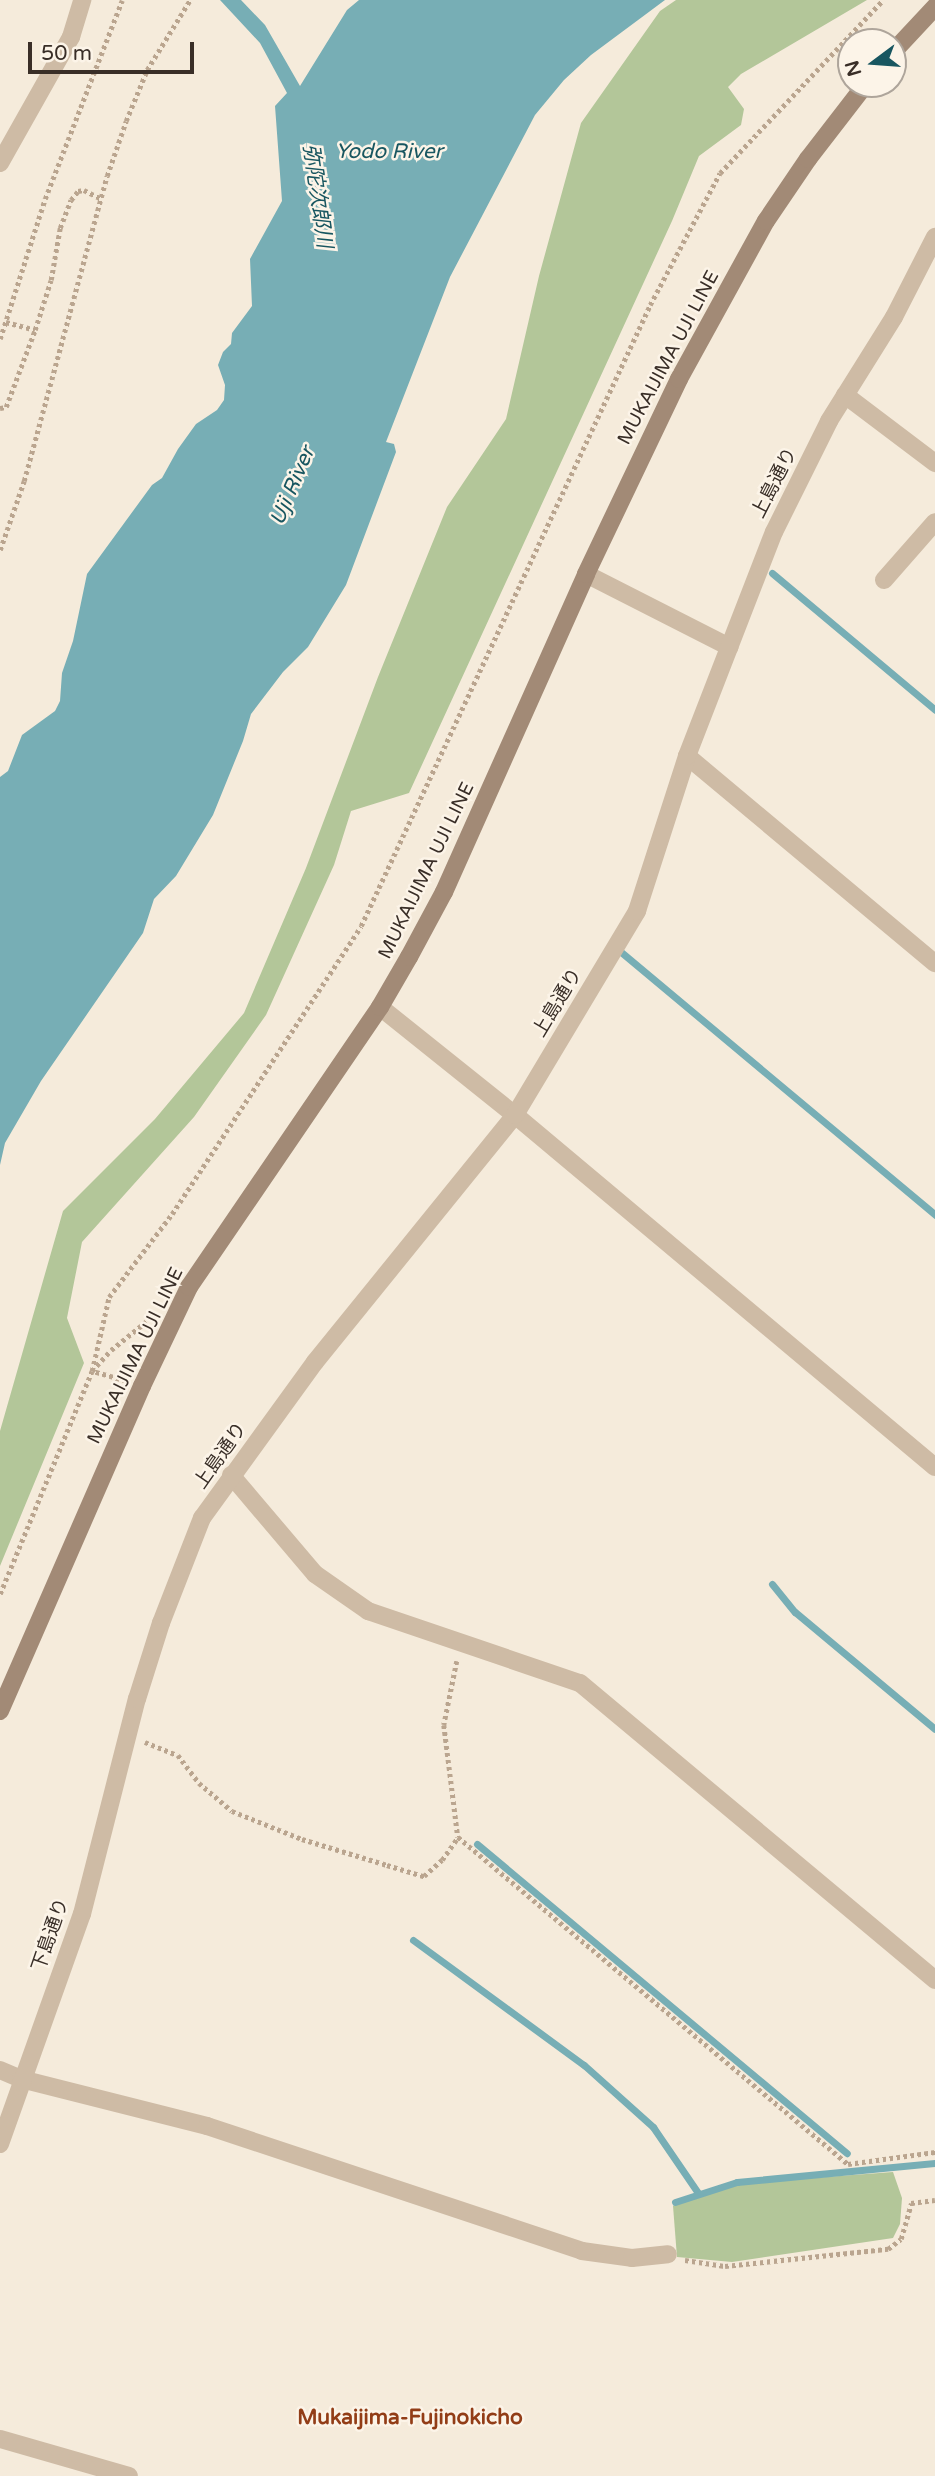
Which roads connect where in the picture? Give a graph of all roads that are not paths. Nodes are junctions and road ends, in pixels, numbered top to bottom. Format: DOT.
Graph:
graph roads {
  1 [pos="82,0"];
  2 [pos="935,8"];
  3 [pos="907,37"];
  4 [pos="855,98"];
  5 [pos="0,163"];
  6 [pos="935,237"];
  7 [pos="845,395"];
  8 [pos="935,463"];
  9 [pos="935,522"];
  10 [pos="586,574"];
  11 [pos="884,580"];
  12 [pos="729,646"];
  13 [pos="687,756"];
  14 [pos="935,963"];
  15 [pos="380,1007"];
  16 [pos="515,1115"];
  17 [pos="935,1467"];
  18 [pos="231,1475"];
  19 [pos="0,1710"];
  20 [pos="128,1736"];
  21 [pos="935,1980"];
  22 [pos="0,2070"];
  23 [pos="21,2079"];
  24 [pos="0,2144"];
  25 [pos="668,2254"];
  26 [pos="0,2439"];
  27 [pos="129,2476"];
  1 -- 5 [label="street"];
  2 -- 3 [label="main road"];
  4 -- 10 [label="main road, MUKAIJIMA UJI LINE"];
  6 -- 7 [label="street, 上島通り"];
  7 -- 8 [label="street"];
  7 -- 12 [label="street, 上島通り"];
  9 -- 11 [label="street"];
  10 -- 12 [label="street"];
  10 -- 15 [label="main road, MUKAIJIMA UJI LINE"];
  12 -- 13 [label="street, 上島通り"];
  13 -- 14 [label="street"];
  13 -- 16 [label="street, 上島通り"];
  15 -- 16 [label="street"];
  15 -- 19 [label="main road, MUKAIJIMA UJI LINE"];
  16 -- 17 [label="street"];
  16 -- 18 [label="street, 上島通り"];
  18 -- 20 [label="street, 上島通り"];
  18 -- 21 [label="street"];
  20 -- 23 [label="street, 下島通り"];
  22 -- 23 [label="street"];
  23 -- 24 [label="street, 下島通り"];
  23 -- 25 [label="street"];
  26 -- 27 [label="street"];
}
